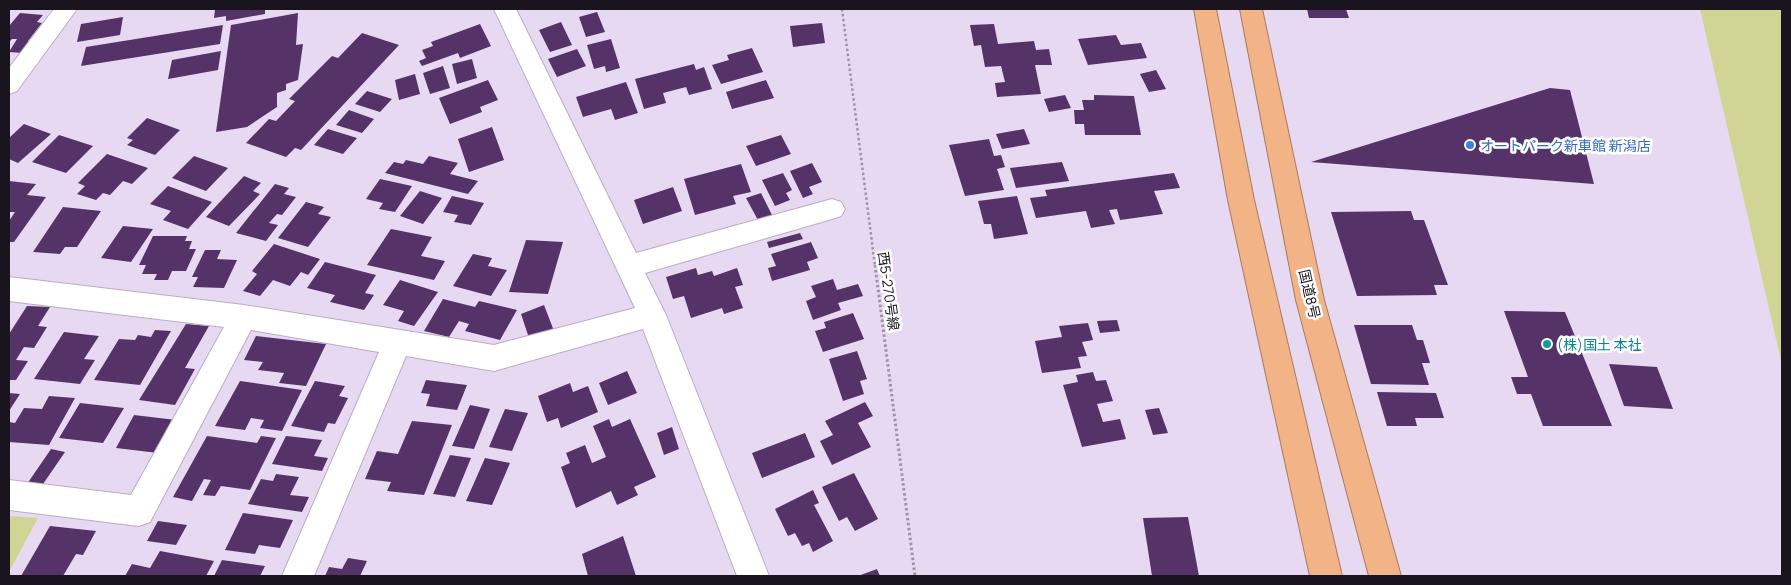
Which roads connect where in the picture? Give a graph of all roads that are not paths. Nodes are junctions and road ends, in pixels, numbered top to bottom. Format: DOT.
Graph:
graph roads {
  1 [pos="66,9"];
  2 [pos="505,9"];
  3 [pos="1205,9"];
  4 [pos="1251,9"];
  5 [pos="9,86"];
  6 [pos="832,208"];
  7 [pos="628,266"];
  8 [pos="9,289"];
  9 [pos="652,315"];
  10 [pos="244,317"];
  11 [pos="398,341"];
  12 [pos="9,495"];
  13 [pos="298,576"];
  14 [pos="754,576"];
  15 [pos="1326,576"];
  16 [pos="1386,576"];
  1 -- 5 [label="street"];
  2 -- 7 [label="street"];
  3 -- 15 [label="highway"];
  4 -- 16 [label="highway, 国道8号"];
  6 -- 7 [label="street"];
  7 -- 9 [label="street"];
  8 -- 10 [label="street"];
  9 -- 11 [label="street"];
  9 -- 14 [label="street"];
  10 -- 11 [label="street"];
  10 -- 12 [label="street"];
  11 -- 13 [label="street"];
}
